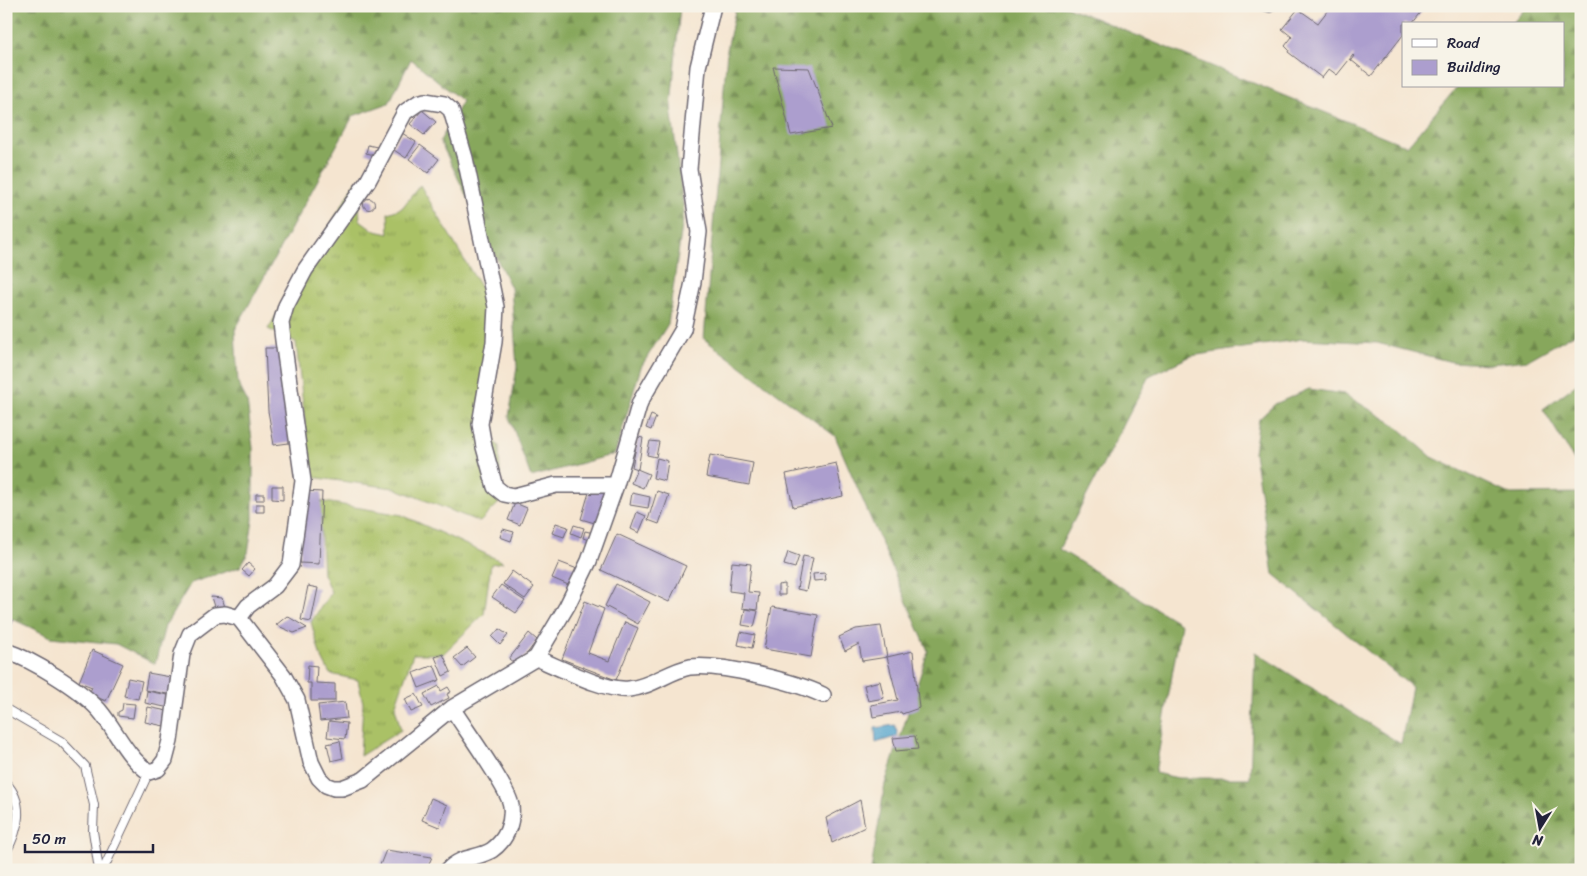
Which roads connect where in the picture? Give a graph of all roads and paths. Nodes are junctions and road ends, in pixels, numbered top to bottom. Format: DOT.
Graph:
graph roads {
  1 [pos="713,6"];
  2 [pos="616,485"];
  3 [pos="239,618"];
  4 [pos="6,651"];
  5 [pos="536,658"];
  6 [pos="823,695"];
  7 [pos="452,708"];
  8 [pos="6,709"];
  9 [pos="149,772"];
  10 [pos="6,783"];
  11 [pos="6,852"];
  12 [pos="101,870"];
  13 [pos="448,870"];
  1 -- 2 [label="street"];
  2 -- 3 [label="street"];
  2 -- 5 [label="street"];
  3 -- 7 [label="street"];
  3 -- 9 [label="street"];
  4 -- 9 [label="street"];
  5 -- 6 [label="street"];
  5 -- 7 [label="street"];
  7 -- 13 [label="street"];
  8 -- 12 [label="lane"];
  9 -- 12 [label="lane"];
  10 -- 11 [label="lane"];
}
